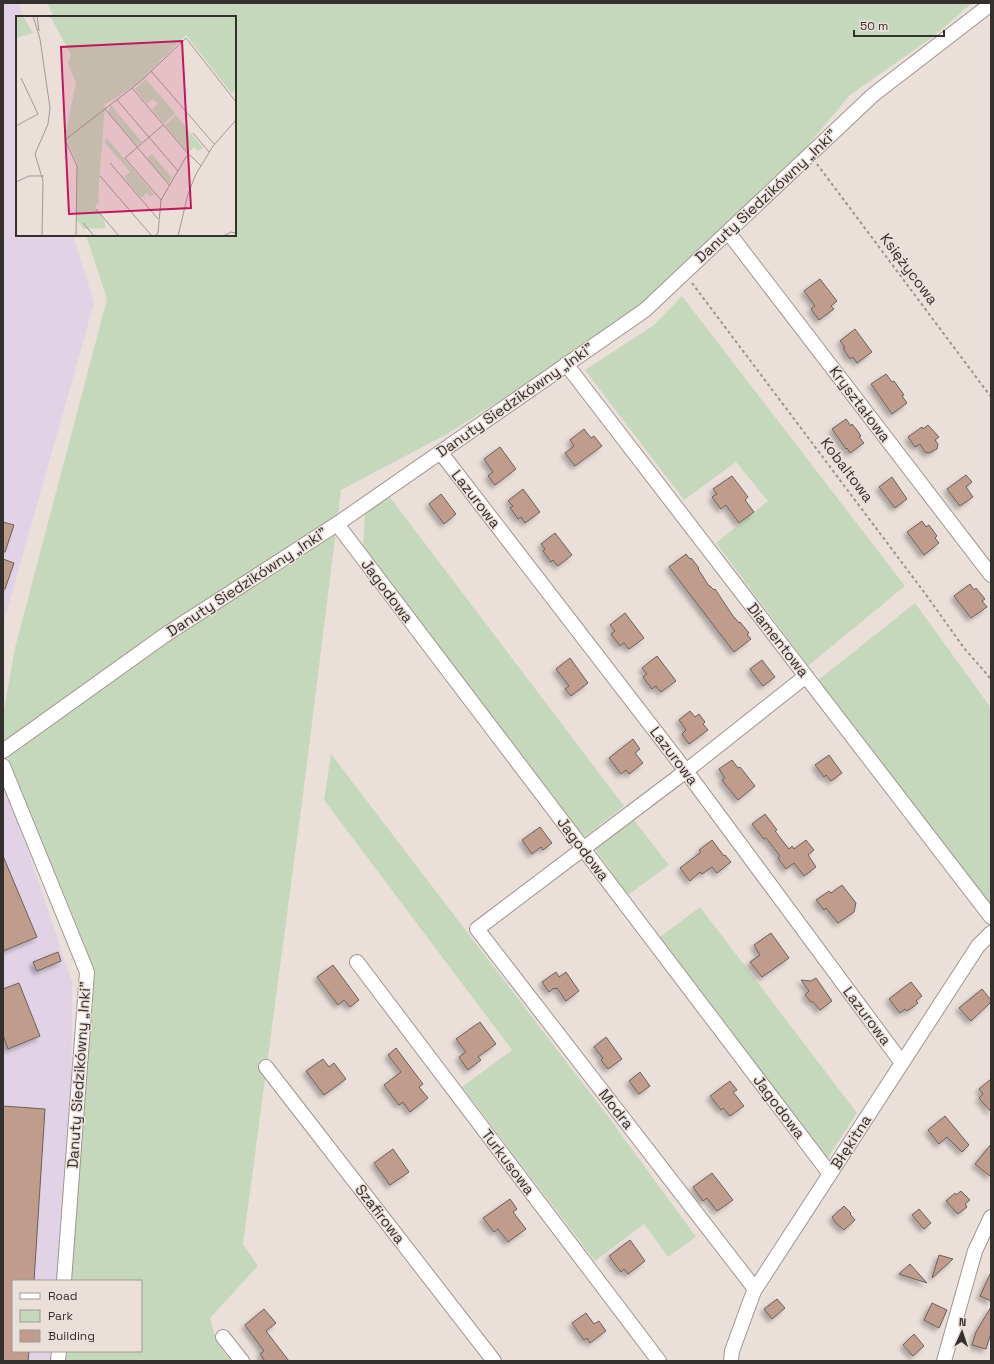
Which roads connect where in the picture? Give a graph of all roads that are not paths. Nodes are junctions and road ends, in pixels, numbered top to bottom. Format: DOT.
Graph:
graph roads {
  1 [pos="991,4"];
  2 [pos="728,232"];
  3 [pos="566,364"];
  4 [pos="441,453"];
  5 [pos="337,524"];
  6 [pos="991,575"];
  7 [pos="806,676"];
  8 [pos="3,750"];
  9 [pos="3,766"];
  10 [pos="686,771"];
  11 [pos="583,848"];
  12 [pos="991,917"];
  13 [pos="991,933"];
  14 [pos="357,962"];
  15 [pos="902,1063"];
  16 [pos="266,1067"];
  17 [pos="830,1174"];
  18 [pos="991,1217"];
  19 [pos="64,1280"];
  20 [pos="755,1289"];
  21 [pos="224,1337"];
  22 [pos="242,1361"];
  23 [pos="494,1361"];
  24 [pos="659,1361"];
  25 [pos="731,1361"];
  26 [pos="944,1361"];
  1 -- 2 [label="street, Danuty Siedzikówny „Inki”"];
  2 -- 3 [label="street, Danuty Siedzikówny „Inki”"];
  2 -- 6 [label="street, Kryształowa"];
  3 -- 4 [label="street, Danuty Siedzikówny „Inki”"];
  3 -- 7 [label="street, Diamentowa"];
  4 -- 5 [label="street, Danuty Siedzikówny „Inki”"];
  4 -- 10 [label="street, Lazurowa"];
  5 -- 8 [label="street, Danuty Siedzikówny „Inki”"];
  5 -- 11 [label="street, Jagodowa"];
  7 -- 10 [label="street"];
  7 -- 12 [label="street, Diamentowa"];
  9 -- 19 [label="street, Danuty Siedzikówny „Inki”"];
  10 -- 11 [label="street"];
  10 -- 15 [label="street, Lazurowa"];
  11 -- 17 [label="street, Jagodowa"];
  11 -- 20 [label="street, Modra"];
  13 -- 15 [label="street, Błękitna"];
  14 -- 24 [label="street, Turkusowa"];
  15 -- 17 [label="street, Błękitna"];
  16 -- 23 [label="street, Szafirowa"];
  17 -- 20 [label="street, Błękitna"];
  18 -- 26 [label="street"];
  20 -- 25 [label="street, Błękitna"];
  21 -- 22 [label="street"];
}
